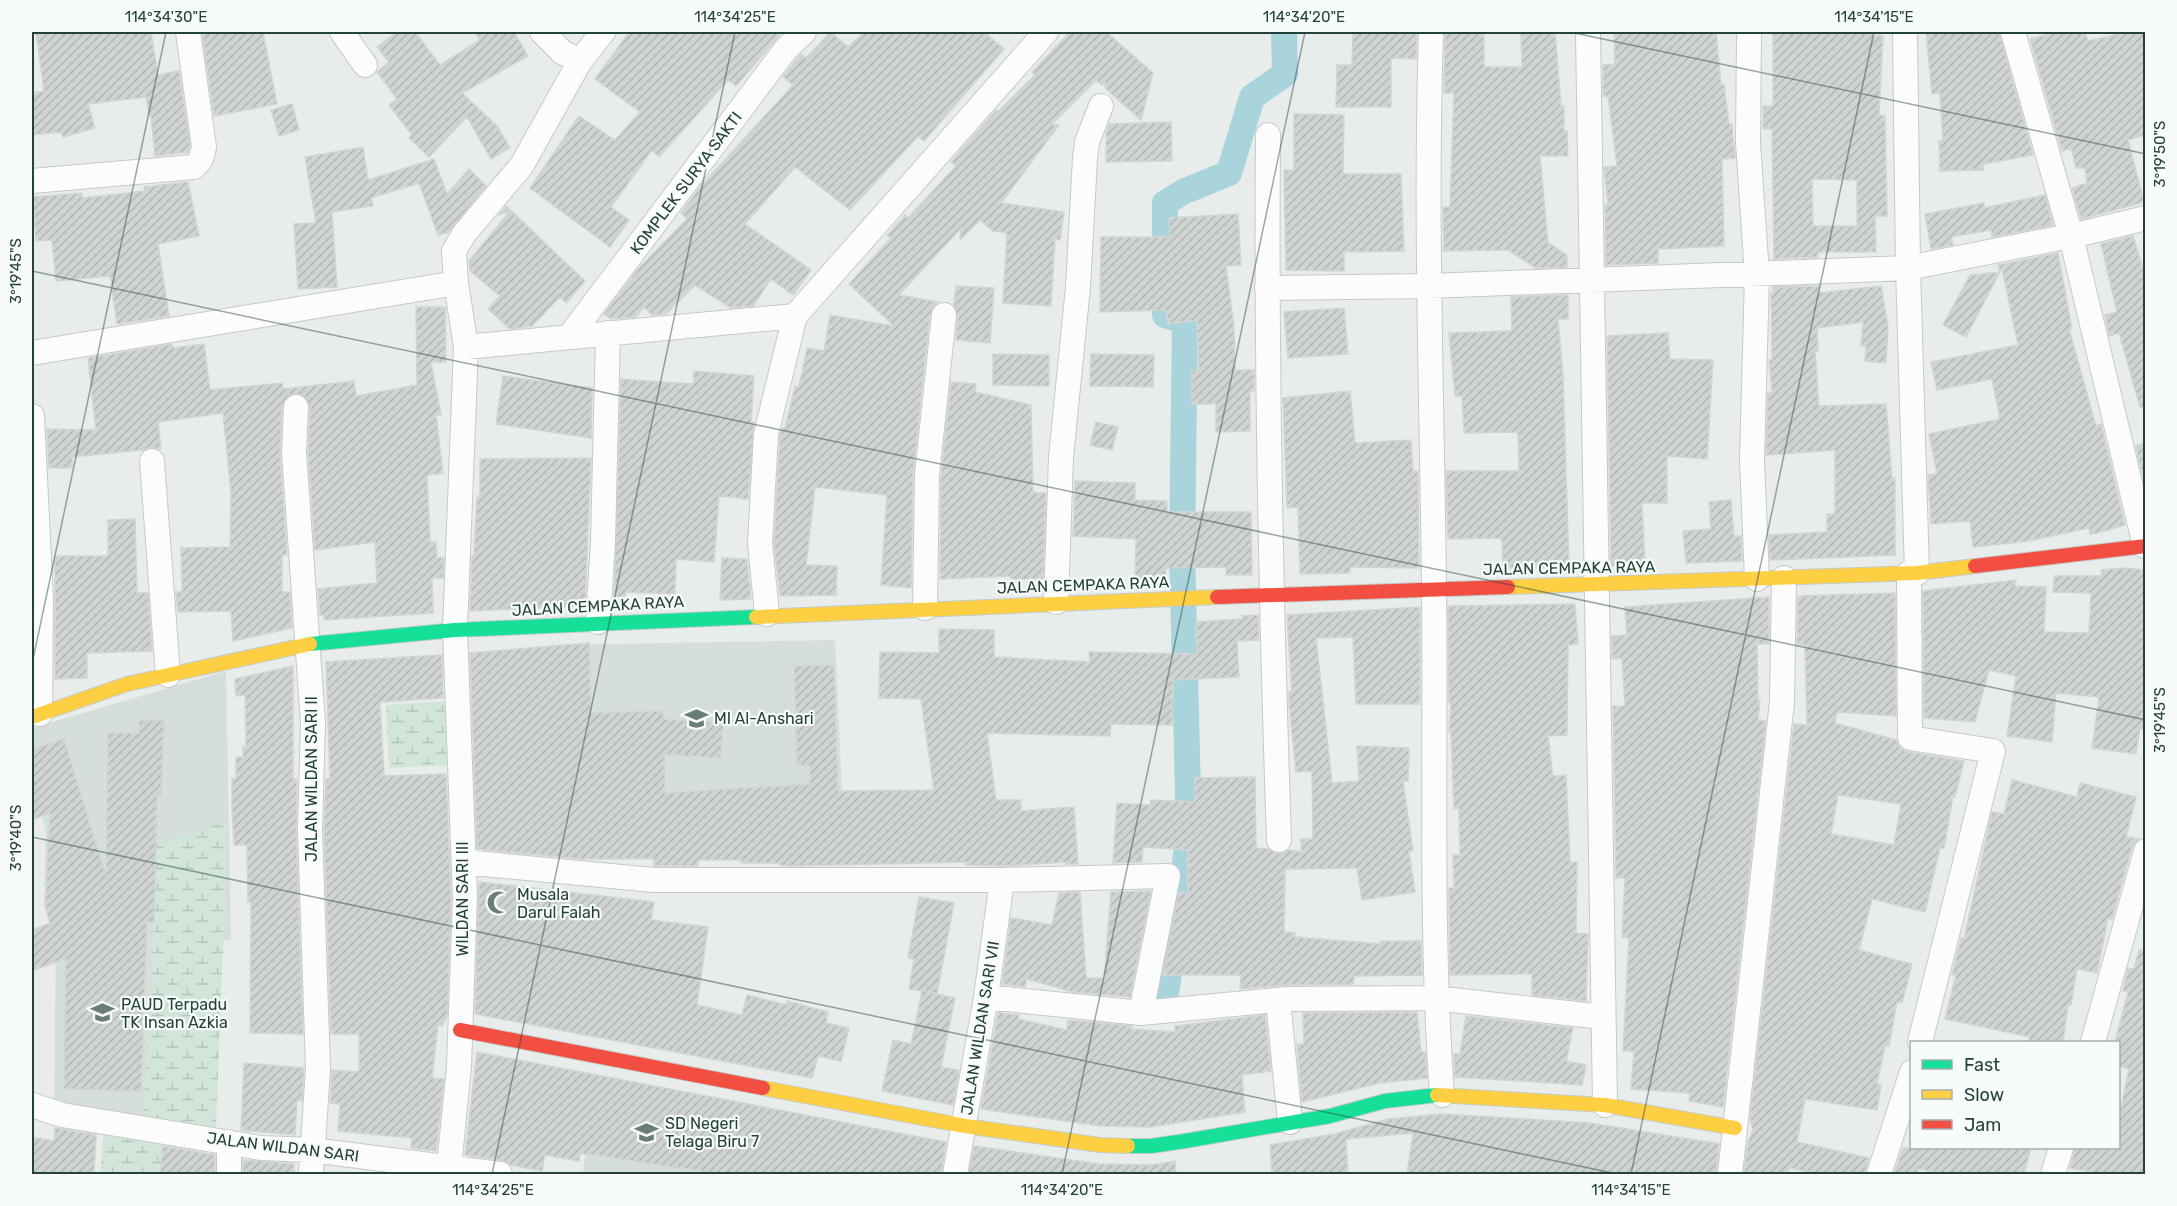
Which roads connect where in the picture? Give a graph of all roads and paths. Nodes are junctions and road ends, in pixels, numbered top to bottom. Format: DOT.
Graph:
graph roads {
  1 [pos="188,32"];
  2 [pos="342,32"];
  3 [pos="542,32"];
  4 [pos="603,32"];
  5 [pos="804,32"];
  6 [pos="1046,32"];
  7 [pos="1431,32"];
  8 [pos="1588,32"];
  9 [pos="1749,32"];
  10 [pos="1905,32"];
  11 [pos="2013,32"];
  12 [pos="580,61"];
  13 [pos="365,65"];
  14 [pos="1101,106"];
  15 [pos="1268,135"];
  16 [pos="32,181"];
  17 [pos="2145,218"];
  18 [pos="2071,236"];
  19 [pos="1908,268"];
  20 [pos="1757,275"];
  21 [pos="1592,281"];
  22 [pos="456,283"];
  23 [pos="1429,286"];
  24 [pos="1267,288"];
  25 [pos="944,315"];
  26 [pos="795,316"];
  27 [pos="608,333"];
  28 [pos="569,337"];
  29 [pos="466,347"];
  30 [pos="32,353"];
  31 [pos="296,407"];
  32 [pos="32,416"];
  33 [pos="152,460"];
  34 [pos="2145,546"];
  35 [pos="1913,573"];
  36 [pos="1784,578"];
  37 [pos="1756,579"];
  38 [pos="1598,585"];
  39 [pos="1434,588"];
  40 [pos="1271,595"];
  41 [pos="1056,603"];
  42 [pos="925,608"];
  43 [pos="767,614"];
  44 [pos="598,622"];
  45 [pos="454,630"];
  46 [pos="307,644"];
  47 [pos="168,675"];
  48 [pos="36,715"];
  49 [pos="1279,840"];
  50 [pos="2145,851"];
  51 [pos="464,862"];
  52 [pos="1002,880"];
  53 [pos="986,997"];
  54 [pos="1436,998"];
  55 [pos="1278,1000"];
  56 [pos="1141,1013"];
  57 [pos="1602,1017"];
  58 [pos="460,1030"];
  59 [pos="1920,1041"];
  60 [pos="2093,1041"];
  61 [pos="1910,1075"];
  62 [pos="1442,1095"];
  63 [pos="32,1105"];
  64 [pos="1605,1105"];
  65 [pos="1290,1122"];
  66 [pos="965,1125"];
  67 [pos="1735,1128"];
  68 [pos="229,1142"];
  69 [pos="2061,1149"];
  70 [pos="312,1150"];
  71 [pos="449,1167"];
  72 [pos="229,1174"];
  73 [pos="311,1174"];
  74 [pos="500,1174"];
  75 [pos="955,1174"];
  76 [pos="1730,1174"];
  77 [pos="1879,1174"];
  78 [pos="2053,1174"];
  1 -- 16 [label="street"];
  2 -- 13 [label="street"];
  3 -- 12 [label="street"];
  4 -- 12 [label="street, WILDAN SARI III"];
  5 -- 28 [label="street, KOMPLEK SURYA SAKTI"];
  6 -- 26 [label="street"];
  7 -- 23 [label="street"];
  8 -- 21 [label="street"];
  9 -- 20 [label="street"];
  10 -- 19 [label="street"];
  11 -- 18 [label="street"];
  12 -- 22 [label="street, WILDAN SARI III"];
  14 -- 41 [label="street"];
  15 -- 24 [label="street"];
  17 -- 18 [label="street"];
  18 -- 19 [label="street"];
  18 -- 34 [label="street"];
  19 -- 20 [label="street"];
  19 -- 35 [label="street"];
  20 -- 21 [label="street"];
  20 -- 37 [label="street"];
  21 -- 23 [label="street"];
  21 -- 38 [label="street"];
  22 -- 29 [label="street, WILDAN SARI III"];
  22 -- 30 [label="street"];
  23 -- 24 [label="street"];
  23 -- 39 [label="street"];
  24 -- 40 [label="street"];
  25 -- 42 [label="street"];
  26 -- 27 [label="street"];
  26 -- 43 [label="street"];
  27 -- 28 [label="street"];
  27 -- 44 [label="street"];
  28 -- 29 [label="street"];
  29 -- 45 [label="street, WILDAN SARI III"];
  31 -- 46 [label="street, JALAN WILDAN SARI II"];
  32 -- 48 [label="street"];
  33 -- 47 [label="street"];
  34 -- 35 [label="street, JALAN CEMPAKA RAYA"];
  35 -- 36 [label="street, JALAN CEMPAKA RAYA"];
  35 -- 59 [label="street"];
  36 -- 37 [label="street, JALAN CEMPAKA RAYA"];
  36 -- 67 [label="street"];
  37 -- 38 [label="street, JALAN CEMPAKA RAYA"];
  38 -- 39 [label="street, JALAN CEMPAKA RAYA"];
  38 -- 57 [label="street"];
  39 -- 40 [label="street, JALAN CEMPAKA RAYA"];
  39 -- 54 [label="street"];
  40 -- 41 [label="street, JALAN CEMPAKA RAYA"];
  40 -- 49 [label="street"];
  41 -- 42 [label="street, JALAN CEMPAKA RAYA"];
  42 -- 43 [label="street, JALAN CEMPAKA RAYA"];
  43 -- 44 [label="street, JALAN CEMPAKA RAYA"];
  44 -- 45 [label="street, JALAN CEMPAKA RAYA"];
  45 -- 46 [label="street, JALAN CEMPAKA RAYA"];
  45 -- 51 [label="street, WILDAN SARI III"];
  46 -- 47 [label="street, JALAN CEMPAKA RAYA"];
  46 -- 70 [label="street, JALAN WILDAN SARI II"];
  47 -- 48 [label="street, JALAN CEMPAKA RAYA"];
  50 -- 60 [label="street"];
  51 -- 52 [label="street"];
  51 -- 58 [label="street, WILDAN SARI III"];
  52 -- 53 [label="street, JALAN WILDAN SARI VII"];
  52 -- 56 [label="street"];
  53 -- 56 [label="street"];
  53 -- 66 [label="street, JALAN WILDAN SARI VII"];
  54 -- 55 [label="street"];
  54 -- 57 [label="street"];
  54 -- 62 [label="street"];
  55 -- 56 [label="street"];
  55 -- 65 [label="street"];
  57 -- 64 [label="street"];
  58 -- 66 [label="street"];
  58 -- 71 [label="street, WILDAN SARI III"];
  61 -- 77 [label="street"];
  62 -- 64 [label="street"];
  62 -- 65 [label="street"];
  63 -- 68 [label="street, JALAN WILDAN SARI"];
  64 -- 67 [label="street"];
  65 -- 66 [label="street"];
  66 -- 75 [label="street, JALAN WILDAN SARI VII"];
  67 -- 76 [label="street"];
  68 -- 70 [label="street, JALAN WILDAN SARI"];
  68 -- 72 [label="street"];
  69 -- 78 [label="street"];
  70 -- 71 [label="street, JALAN WILDAN SARI"];
  70 -- 73 [label="street, JALAN WILDAN SARI II"];
  71 -- 74 [label="street, JALAN WILDAN SARI"];
}
